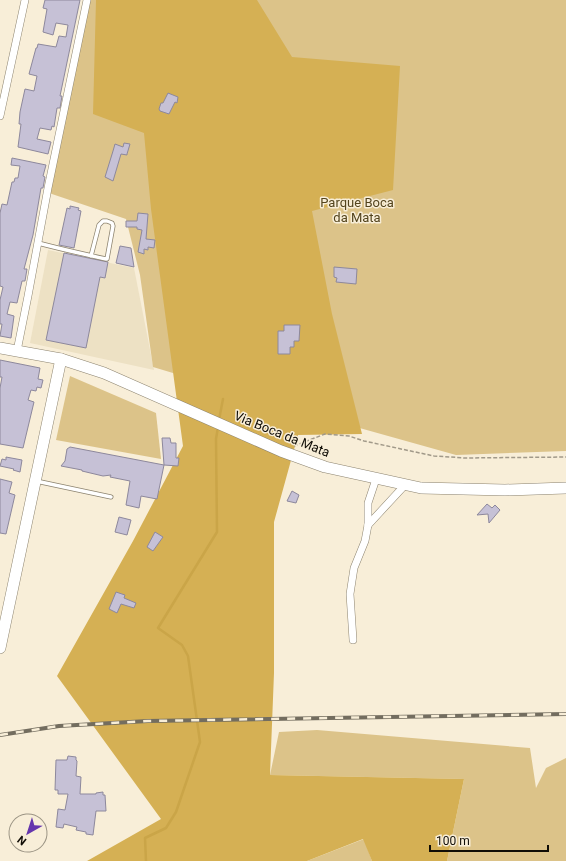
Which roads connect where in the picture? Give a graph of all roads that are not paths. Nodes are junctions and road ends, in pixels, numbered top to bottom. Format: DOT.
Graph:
graph roads {
  1 [pos="25,0"];
  2 [pos="87,0"];
  3 [pos="0,116"];
  4 [pos="38,243"];
  5 [pos="91,256"];
  6 [pos="0,348"];
  7 [pos="17,351"];
  8 [pos="60,360"];
  9 [pos="376,479"];
  10 [pos="35,481"];
  11 [pos="405,485"];
  12 [pos="566,488"];
  13 [pos="111,497"];
  14 [pos="368,525"];
  15 [pos="353,640"];
  16 [pos="0,648"];
  1 -- 3 [label="street"];
  2 -- 4 [label="street"];
  4 -- 5 [label="lane"];
  4 -- 7 [label="street"];
  5 -- 5 [label="lane"];
  6 -- 7 [label="street, Via Boca da Mata"];
  7 -- 8 [label="street, Via Boca da Mata"];
  8 -- 9 [label="street, Via Boca da Mata"];
  8 -- 10 [label="street"];
  9 -- 11 [label="street, Via Boca da Mata"];
  9 -- 14 [label="street"];
  10 -- 13 [label="lane"];
  10 -- 16 [label="street"];
  11 -- 12 [label="street, Via Boca da Mata"];
  11 -- 14 [label="street"];
  14 -- 15 [label="street"];
}
